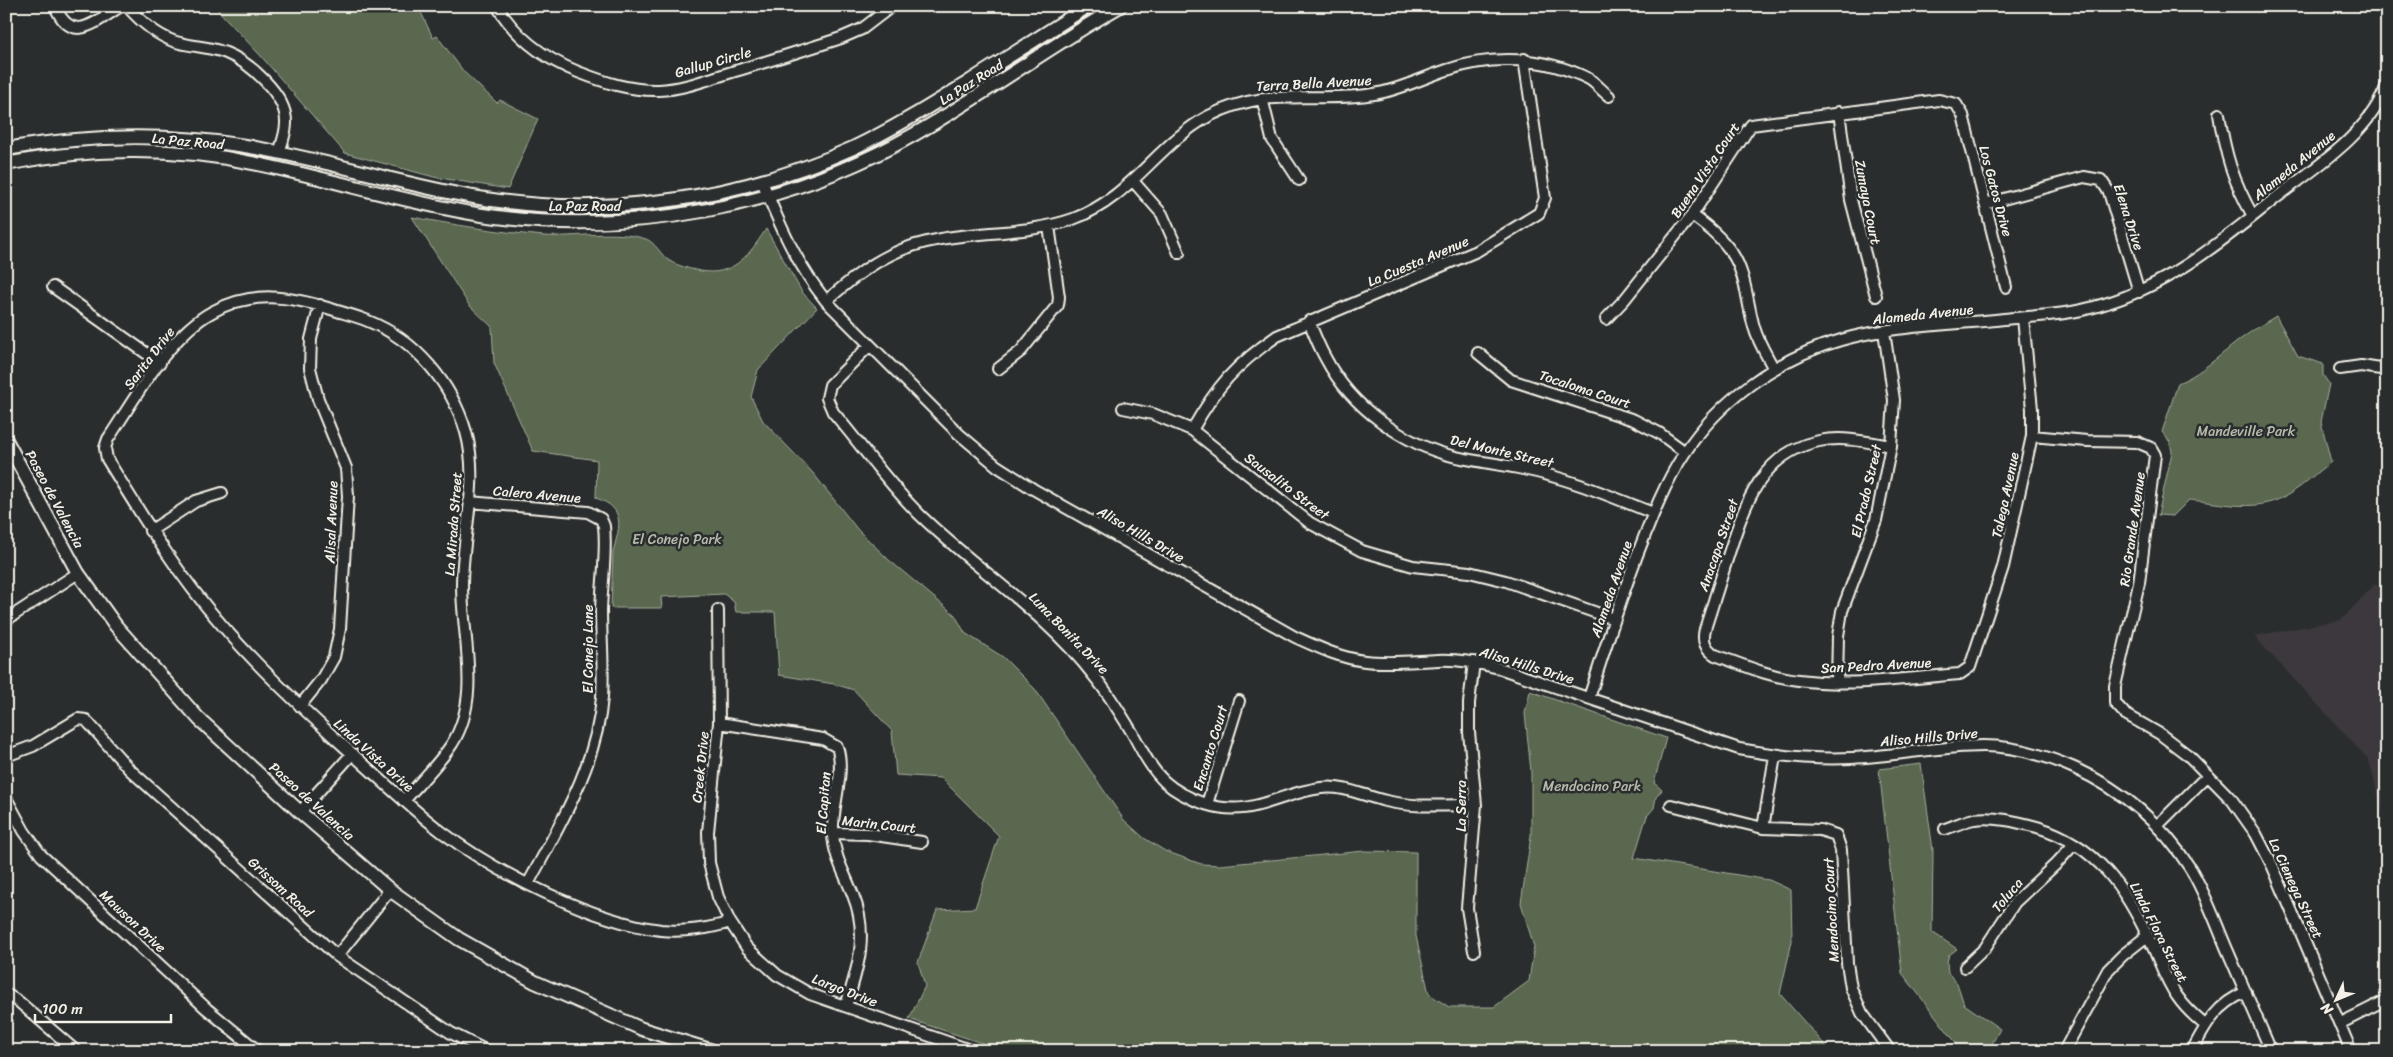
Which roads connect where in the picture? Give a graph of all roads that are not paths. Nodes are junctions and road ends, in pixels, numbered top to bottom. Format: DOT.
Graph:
graph roads {
  1 [pos="56,6"];
  2 [pos="121,6"];
  3 [pos="127,6"];
  4 [pos="497,6"];
  5 [pos="892,6"];
  6 [pos="1088,6"];
  7 [pos="1111,8"];
  8 [pos="1098,20"];
  9 [pos="1524,59"];
  10 [pos="2387,84"];
  11 [pos="1609,96"];
  12 [pos="1262,98"];
  13 [pos="2385,98"];
  14 [pos="1956,104"];
  15 [pos="1839,112"];
  16 [pos="2219,114"];
  17 [pos="6,149"];
  18 [pos="279,153"];
  19 [pos="6,164"];
  20 [pos="1299,180"];
  21 [pos="762,181"];
  22 [pos="1134,181"];
  23 [pos="769,197"];
  24 [pos="1985,204"];
  25 [pos="1692,215"];
  26 [pos="2253,216"];
  27 [pos="1049,226"];
  28 [pos="1179,253"];
  29 [pos="53,287"];
  30 [pos="2006,287"];
  31 [pos="2139,292"];
  32 [pos="1876,296"];
  33 [pos="826,301"];
  34 [pos="320,306"];
  35 [pos="2023,318"];
  36 [pos="1606,319"];
  37 [pos="1309,321"];
  38 [pos="1884,331"];
  39 [pos="870,345"];
  40 [pos="1478,353"];
  41 [pos="160,363"];
  42 [pos="998,369"];
  43 [pos="1774,369"];
  44 [pos="2340,369"];
  45 [pos="2387,370"];
  46 [pos="1124,408"];
  47 [pos="1192,430"];
  48 [pos="2032,436"];
  49 [pos="6,440"];
  50 [pos="1891,446"];
  51 [pos="104,448"];
  52 [pos="1685,452"];
  53 [pos="222,493"];
  54 [pos="469,502"];
  55 [pos="1653,513"];
  56 [pos="601,519"];
  57 [pos="150,530"];
  58 [pos="78,573"];
  59 [pos="718,610"];
  60 [pos="8,616"];
  61 [pos="1614,619"];
  62 [pos="1705,645"];
  63 [pos="1474,662"];
  64 [pos="1966,671"];
  65 [pos="1836,683"];
  66 [pos="1589,698"];
  67 [pos="1238,701"];
  68 [pos="2115,703"];
  69 [pos="300,706"];
  70 [pos="719,723"];
  71 [pos="352,754"];
  72 [pos="6,756"];
  73 [pos="1776,756"];
  74 [pos="2208,775"];
  75 [pos="6,798"];
  76 [pos="404,801"];
  77 [pos="1207,804"];
  78 [pos="1476,804"];
  79 [pos="1671,805"];
  80 [pos="300,812"];
  81 [pos="2157,826"];
  82 [pos="1763,828"];
  83 [pos="1945,829"];
  84 [pos="832,833"];
  85 [pos="922,842"];
  86 [pos="2074,844"];
  87 [pos="528,884"];
  88 [pos="390,890"];
  89 [pos="730,922"];
  90 [pos="2147,936"];
  91 [pos="1474,951"];
  92 [pos="337,956"];
  93 [pos="1964,968"];
  94 [pos="2246,992"];
  95 [pos="6,994"];
  96 [pos="2387,1000"];
  97 [pos="846,1006"];
  98 [pos="2341,1023"];
  99 [pos="2206,1026"];
  100 [pos="76,1051"];
  101 [pos="258,1051"];
  102 [pos="487,1051"];
  103 [pos="713,1051"];
  104 [pos="973,1051"];
  105 [pos="1890,1051"];
  106 [pos="2064,1051"];
  107 [pos="2192,1051"];
  108 [pos="2272,1051"];
  109 [pos="2351,1051"];
  1 -- 2 [label="street"];
  3 -- 18 [label="street"];
  4 -- 5 [label="street, Gallup Circle"];
  6 -- 8 [label="street"];
  6 -- 21 [label="main road, La Paz Road"];
  7 -- 8 [label="main road, La Paz Road"];
  8 -- 23 [label="main road, La Paz Road"];
  9 -- 11 [label="street, Terra Bella Avenue"];
  9 -- 12 [label="street, Terra Bella Avenue"];
  9 -- 37 [label="street, La Cuesta Avenue"];
  10 -- 13 [label="street, Alameda Avenue"];
  12 -- 20 [label="street"];
  12 -- 22 [label="street, Terra Bella Avenue"];
  13 -- 26 [label="street, Alameda Avenue"];
  14 -- 15 [label="street, Buena Vista Court"];
  14 -- 24 [label="street, Los Gatos Drive"];
  15 -- 25 [label="street, Buena Vista Court"];
  15 -- 32 [label="street, Zumaya Court"];
  16 -- 26 [label="street"];
  17 -- 18 [label="main road, La Paz Road"];
  18 -- 21 [label="main road, La Paz Road"];
  19 -- 23 [label="main road, La Paz Road"];
  21 -- 23 [label="street, Aliso Hills Drive"];
  22 -- 27 [label="street, Terra Bella Avenue"];
  22 -- 28 [label="street"];
  23 -- 33 [label="street, Aliso Hills Drive"];
  24 -- 30 [label="street, Los Gatos Drive"];
  24 -- 31 [label="street, Elena Drive"];
  25 -- 36 [label="street, Buena Vista Court"];
  25 -- 43 [label="street"];
  26 -- 31 [label="street, Alameda Avenue"];
  27 -- 33 [label="street, Terra Bella Avenue"];
  27 -- 42 [label="street"];
  29 -- 41 [label="street"];
  31 -- 35 [label="street, Alameda Avenue"];
  33 -- 39 [label="street, Aliso Hills Drive"];
  34 -- 41 [label="street, Sarita Drive"];
  34 -- 54 [label="street, La Mirada Street"];
  34 -- 69 [label="street, Alisal Avenue"];
  35 -- 38 [label="street, Alameda Avenue"];
  35 -- 48 [label="street, Talega Avenue"];
  37 -- 47 [label="street, La Cuesta Avenue"];
  37 -- 55 [label="street, Del Monte Street"];
  38 -- 43 [label="street, Alameda Avenue"];
  38 -- 50 [label="street, El Prado Street"];
  39 -- 63 [label="street, Aliso Hills Drive"];
  39 -- 77 [label="street, Luna Bonita Drive"];
  40 -- 52 [label="street, Tocaloma Court"];
  41 -- 51 [label="street, Sarita Drive"];
  43 -- 52 [label="street, Alameda Avenue"];
  44 -- 45 [label="street"];
  46 -- 47 [label="street, Sausalito Street"];
  47 -- 61 [label="street, Sausalito Street"];
  48 -- 64 [label="street, Talega Avenue"];
  48 -- 68 [label="street, Rio Grande Avenue"];
  49 -- 58 [label="main road, Paseo de Valencia"];
  50 -- 62 [label="street, Anacapa Street"];
  50 -- 65 [label="street, El Prado Street"];
  51 -- 57 [label="street, Linda Vista Drive"];
  52 -- 55 [label="street, Alameda Avenue"];
  53 -- 57 [label="street"];
  54 -- 56 [label="street, Calero Avenue"];
  54 -- 76 [label="street, La Mirada Street"];
  55 -- 61 [label="street, Alameda Avenue"];
  56 -- 87 [label="street, El Conejo Lane"];
  57 -- 69 [label="street, Linda Vista Drive"];
  58 -- 60 [label="street"];
  58 -- 80 [label="main road, Paseo de Valencia"];
  59 -- 70 [label="street, Creek Drive"];
  61 -- 66 [label="street, Alameda Avenue"];
  62 -- 65 [label="street, San Pedro Avenue"];
  63 -- 66 [label="street, Aliso Hills Drive"];
  63 -- 78 [label="street, La Serra"];
  64 -- 65 [label="street, San Pedro Avenue"];
  66 -- 73 [label="street, Aliso Hills Drive"];
  67 -- 77 [label="street, Encanto Court"];
  68 -- 74 [label="street, La Cienega Street"];
  69 -- 71 [label="street, Linda Vista Drive"];
  70 -- 84 [label="street, El Capitan"];
  70 -- 89 [label="street, Creek Drive"];
  71 -- 76 [label="street, Linda Vista Drive"];
  71 -- 80 [label="street"];
  72 -- 92 [label="street, Grissom Road"];
  73 -- 81 [label="street, Aliso Hills Drive"];
  73 -- 82 [label="street"];
  74 -- 81 [label="street"];
  74 -- 98 [label="street, La Cienega Street"];
  75 -- 101 [label="street, Mawson Drive"];
  76 -- 87 [label="street, Linda Vista Drive"];
  77 -- 78 [label="street, Luna Bonita Drive"];
  78 -- 91 [label="street, La Serra"];
  79 -- 82 [label="street, Mendocino Court"];
  80 -- 88 [label="main road, Paseo de Valencia"];
  81 -- 94 [label="street, Aliso Hills Drive"];
  82 -- 105 [label="street, Mendocino Court"];
  83 -- 86 [label="street, Linda Flora Street"];
  84 -- 85 [label="street, Marin Court"];
  84 -- 97 [label="street, El Capitan"];
  86 -- 90 [label="street, Linda Flora Street"];
  86 -- 93 [label="street, Toluca"];
  87 -- 89 [label="street, Linda Vista Drive"];
  88 -- 92 [label="street"];
  88 -- 103 [label="main road, Paseo de Valencia"];
  89 -- 97 [label="street, Largo Drive"];
  90 -- 99 [label="street, Linda Flora Street"];
  90 -- 106 [label="street"];
  92 -- 102 [label="street, Grissom Road"];
  94 -- 99 [label="street"];
  94 -- 108 [label="street, Aliso Hills Drive"];
  95 -- 100 [label="street"];
  96 -- 98 [label="street"];
  97 -- 104 [label="street, Largo Drive"];
  98 -- 109 [label="street, La Cienega Street"];
  99 -- 107 [label="street"];
}
